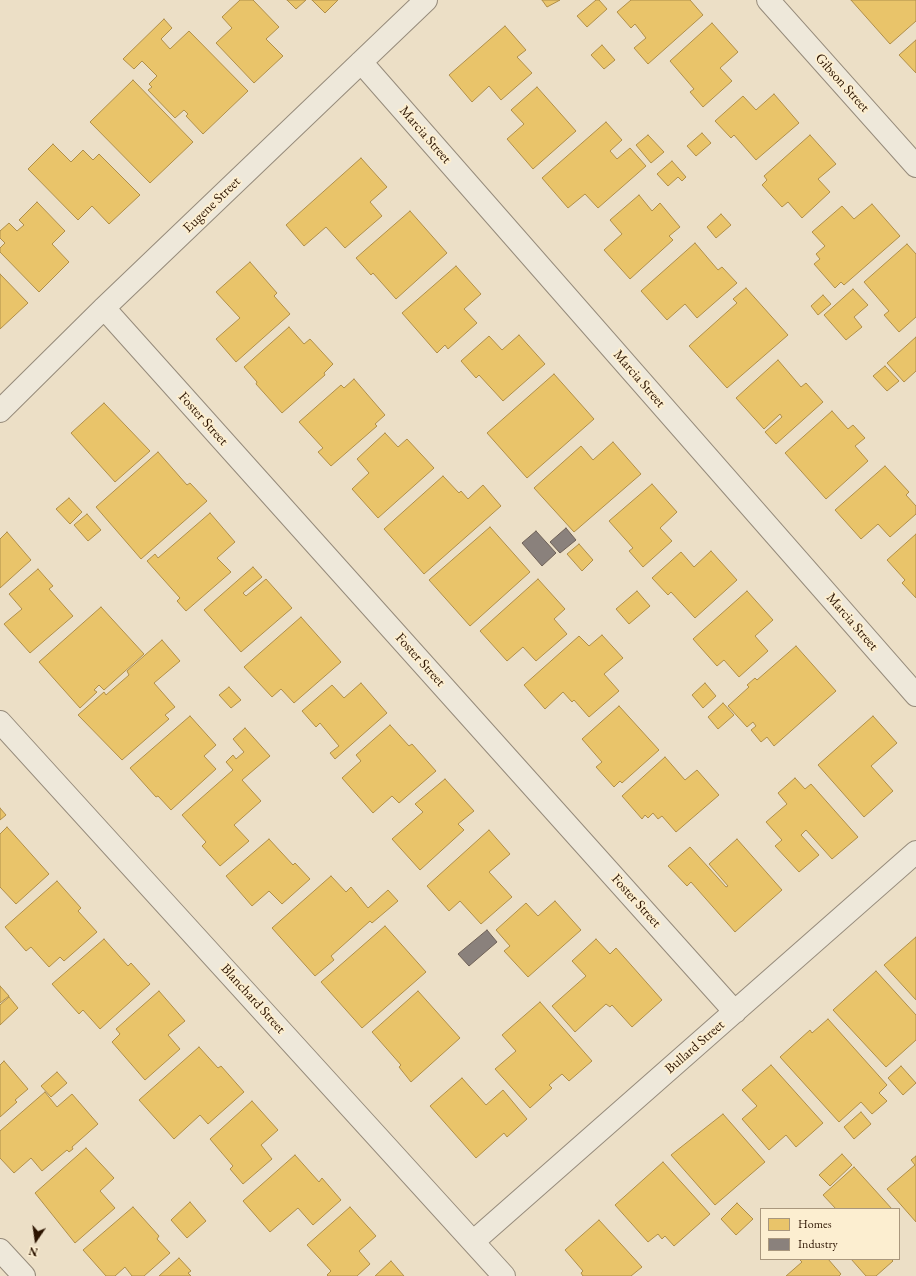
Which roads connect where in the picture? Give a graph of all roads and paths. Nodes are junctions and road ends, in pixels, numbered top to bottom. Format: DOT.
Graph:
graph roads {
  1 [pos="426,0"];
  2 [pos="768,0"];
  3 [pos="362,62"];
  4 [pos="916,166"];
  5 [pos="104,308"];
  6 [pos="0,412"];
  7 [pos="916,695"];
  8 [pos="0,722"];
  9 [pos="916,852"];
  10 [pos="735,1012"];
  11 [pos="474,1241"];
  12 [pos="0,1250"];
  13 [pos="24,1276"];
  14 [pos="504,1276"];
  1 -- 3 [label="street, Eugene Street"];
  2 -- 4 [label="street, Gibson Street"];
  3 -- 5 [label="street, Eugene Street"];
  3 -- 7 [label="street, Marcia Street"];
  5 -- 6 [label="street, Eugene Street"];
  5 -- 10 [label="street, Foster Street"];
  8 -- 11 [label="street, Blanchard Street"];
  9 -- 10 [label="street, Bullard Street"];
  10 -- 11 [label="street, Bullard Street"];
  11 -- 14 [label="street, Blanchard Street"];
  12 -- 13 [label="street"];
}
